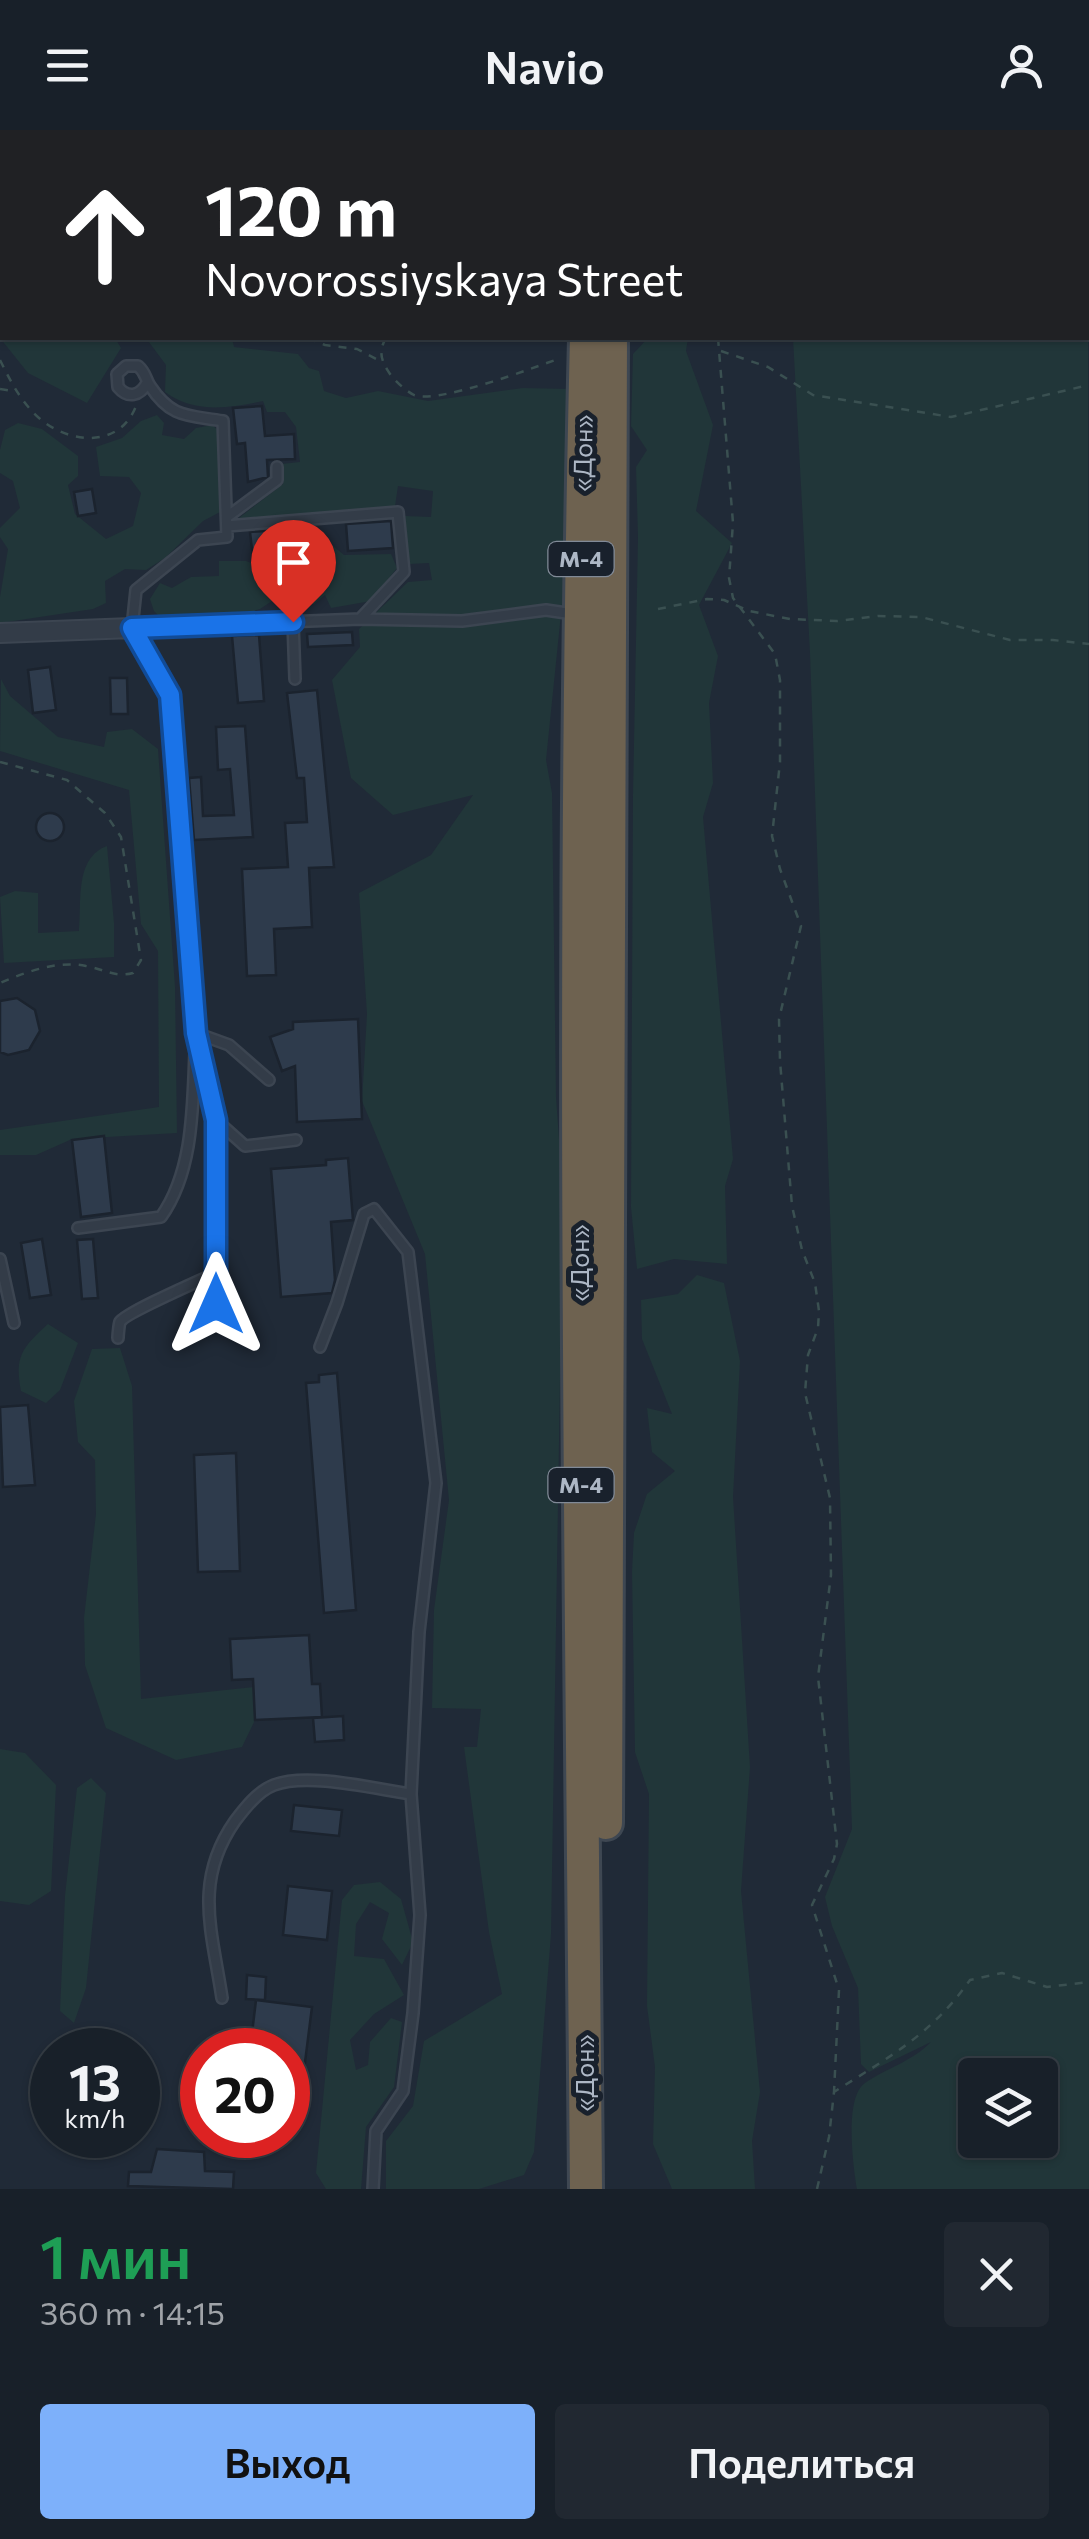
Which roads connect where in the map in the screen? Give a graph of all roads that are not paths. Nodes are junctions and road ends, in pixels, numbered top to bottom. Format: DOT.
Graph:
graph roads {
  1 [pos="594,342"];
  2 [pos="147,383"];
  3 [pos="277,468"];
  4 [pos="227,521"];
  5 [pos="580,614"];
  6 [pos="360,619"];
  7 [pos="293,622"];
  8 [pos="132,628"];
  9 [pos="0,633"];
  10 [pos="295,679"];
  11 [pos="196,1033"];
  12 [pos="268,1080"];
  13 [pos="216,1120"];
  14 [pos="296,1140"];
  15 [pos="78,1228"];
  16 [pos="0,1259"];
  17 [pos="216,1273"];
  18 [pos="216,1304"];
  19 [pos="14,1323"];
  20 [pos="118,1338"];
  21 [pos="320,1347"];
  22 [pos="411,1794"];
  23 [pos="222,1998"];
  24 [pos="374,2189"];
  25 [pos="586,2189"];
  26 [pos="607,2189"];
  1 -- 5 [label="highway, «Дон» / М-4"];
  1 -- 26 [label="highway, «Дон» / М-4"];
  2 -- 2 [label="lane"];
  2 -- 4 [label="lane"];
  3 -- 4 [label="lane"];
  4 -- 6 [label="lane"];
  4 -- 8 [label="lane"];
  5 -- 6 [label="lane"];
  5 -- 25 [label="highway, «Дон» / М-4"];
  6 -- 7 [label="lane"];
  7 -- 8 [label="lane"];
  7 -- 10 [label="lane"];
  8 -- 9 [label="street"];
  8 -- 11 [label="street"];
  11 -- 12 [label="lane"];
  11 -- 13 [label="lane"];
  11 -- 15 [label="lane"];
  13 -- 14 [label="lane"];
  13 -- 17 [label="lane"];
  16 -- 19 [label="lane"];
  17 -- 18 [label="lane"];
  17 -- 20 [label="lane"];
  21 -- 22 [label="lane"];
  22 -- 23 [label="lane"];
  22 -- 24 [label="lane"];
}
